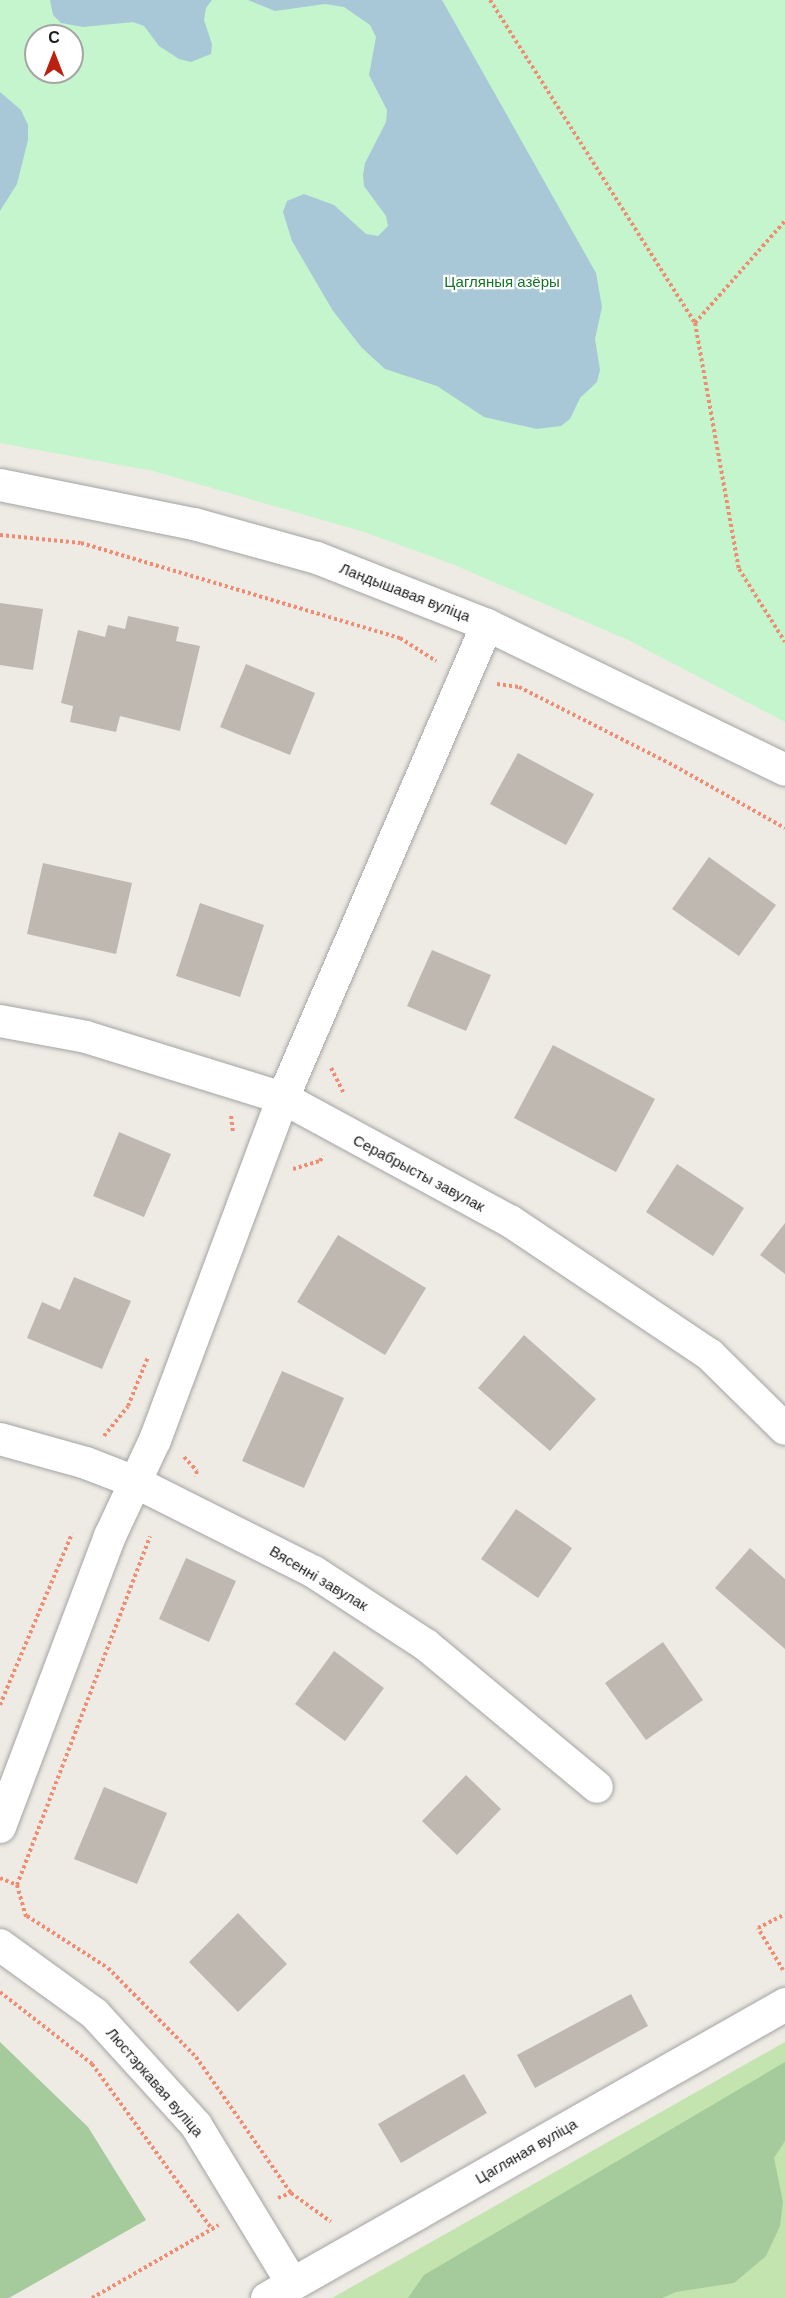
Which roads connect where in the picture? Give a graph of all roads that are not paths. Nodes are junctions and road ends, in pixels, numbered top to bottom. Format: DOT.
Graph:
graph roads {
  1 [pos="0,485"];
  2 [pos="487,625"];
  3 [pos="785,770"];
  4 [pos="0,1021"];
  5 [pos="283,1098"];
  6 [pos="785,1429"];
  7 [pos="0,1439"];
  8 [pos="135,1482"];
  9 [pos="597,1787"];
  10 [pos="0,1827"];
  11 [pos="1,1946"];
  12 [pos="785,2004"];
  13 [pos="279,2291"];
  1 -- 2 [label="street, Ландышавая вуліца"];
  2 -- 3 [label="street, Ландышавая вуліца"];
  2 -- 5 [label="street"];
  4 -- 5 [label="street, Серабрысты завулак"];
  5 -- 6 [label="street, Серабрысты завулак"];
  5 -- 8 [label="street"];
  7 -- 8 [label="street, Вясенні завулак"];
  8 -- 9 [label="street, Вясенні завулак"];
  8 -- 10 [label="street"];
  11 -- 13 [label="street, Люстэркавая вуліца"];
  12 -- 13 [label="street, Цагляная вуліца"];
}
